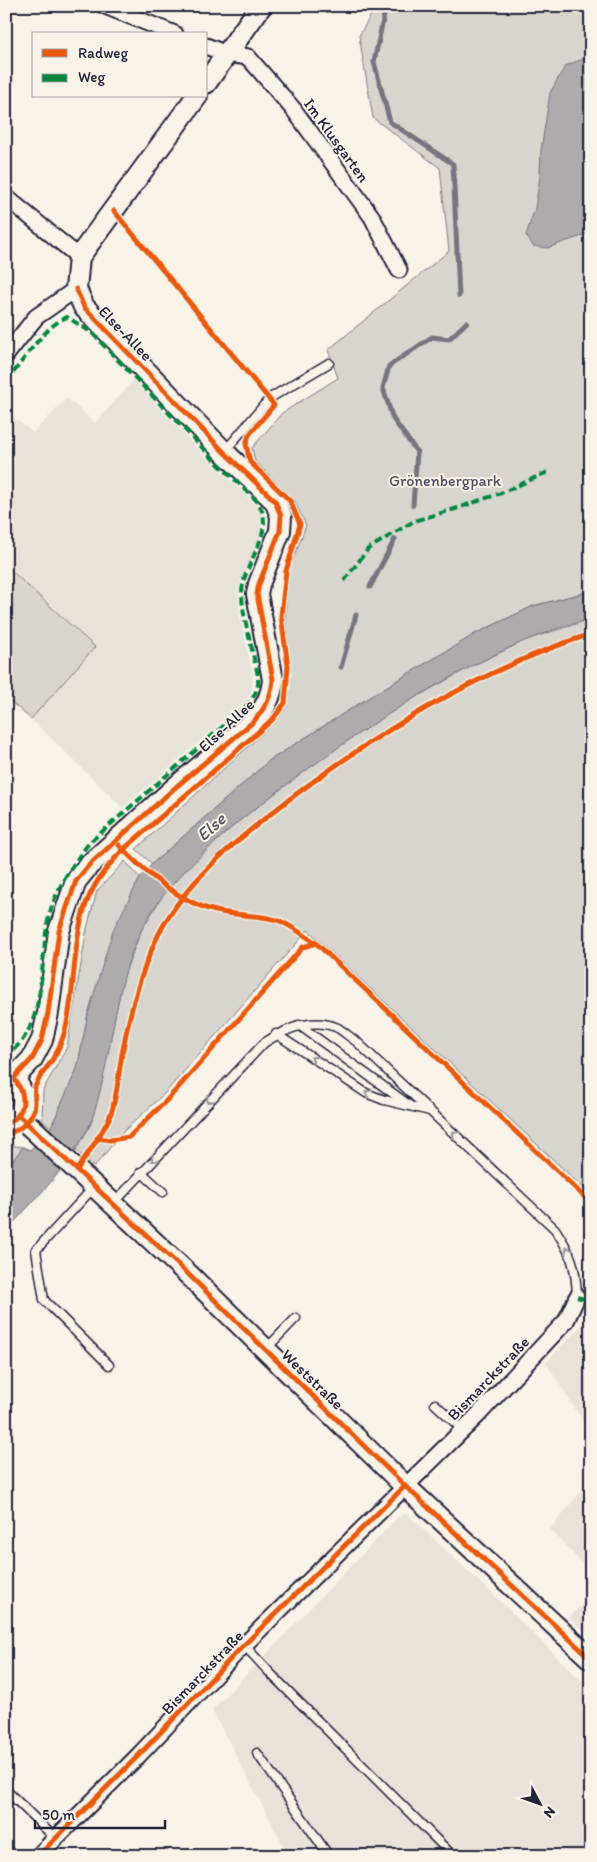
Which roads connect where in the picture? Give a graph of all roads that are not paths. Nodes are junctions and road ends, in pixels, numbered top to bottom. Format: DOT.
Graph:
graph roads {
  1 [pos="105,6"];
  2 [pos="261,6"];
  3 [pos="170,32"];
  4 [pos="208,47"];
  5 [pos="227,54"];
  6 [pos="208,80"];
  7 [pos="196,98"];
  8 [pos="6,197"];
  9 [pos="79,257"];
  10 [pos="399,270"];
  11 [pos="76,289"];
  12 [pos="6,355"];
  13 [pos="329,363"];
  14 [pos="224,452"];
  15 [pos="299,1025"];
  16 [pos="276,1034"];
  17 [pos="10,1076"];
  18 [pos="411,1106"];
  19 [pos="432,1112"];
  20 [pos="12,1119"];
  21 [pos="142,1172"];
  22 [pos="94,1186"];
  23 [pos="163,1192"];
  24 [pos="112,1204"];
  25 [pos="577,1297"];
  26 [pos="296,1318"];
  27 [pos="265,1350"];
  28 [pos="109,1365"];
  29 [pos="435,1404"];
  30 [pos="464,1430"];
  31 [pos="405,1486"];
  32 [pos="244,1645"];
  33 [pos="591,1659"];
  34 [pos="257,1753"];
  35 [pos="6,1790"];
  36 [pos="56,1839"];
  37 [pos="38,1856"];
  38 [pos="329,1856"];
  39 [pos="453,1856"];
  1 -- 3 [label="street"];
  2 -- 5 [label="street"];
  4 -- 5 [label="street, Im Klusgarten"];
  5 -- 6 [label="street"];
  5 -- 10 [label="street, Im Klusgarten"];
  7 -- 9 [label="street"];
  8 -- 9 [label="street"];
  9 -- 11 [label="street"];
  11 -- 12 [label="street"];
  11 -- 14 [label="street, Else-Allee"];
  13 -- 14 [label="lane"];
  14 -- 17 [label="street, Else-Allee"];
  15 -- 16 [label="lane"];
  15 -- 18 [label="lane"];
  15 -- 19 [label="lane"];
  18 -- 16 [label="lane, one-way"];
  16 -- 21 [label="lane, one-way"];
  17 -- 20 [label="street"];
  18 -- 19 [label="lane"];
  25 -- 19 [label="lane, one-way"];
  20 -- 22 [label="street, Weststraße"];
  21 -- 23 [label="lane"];
  21 -- 24 [label="lane"];
  22 -- 24 [label="street, Weststraße"];
  22 -- 28 [label="lane"];
  24 -- 27 [label="street, Weststraße"];
  25 -- 30 [label="street, Bismarckstraße"];
  26 -- 27 [label="lane"];
  27 -- 31 [label="street, Weststraße"];
  29 -- 30 [label="lane"];
  30 -- 31 [label="street, Bismarckstraße"];
  31 -- 32 [label="street, Bismarckstraße"];
  31 -- 33 [label="street, Weststraße"];
  32 -- 36 [label="street, Bismarckstraße"];
  32 -- 39 [label="lane"];
  34 -- 38 [label="lane"];
  35 -- 36 [label="lane"];
  36 -- 37 [label="street, Bismarckstraße"];
}
